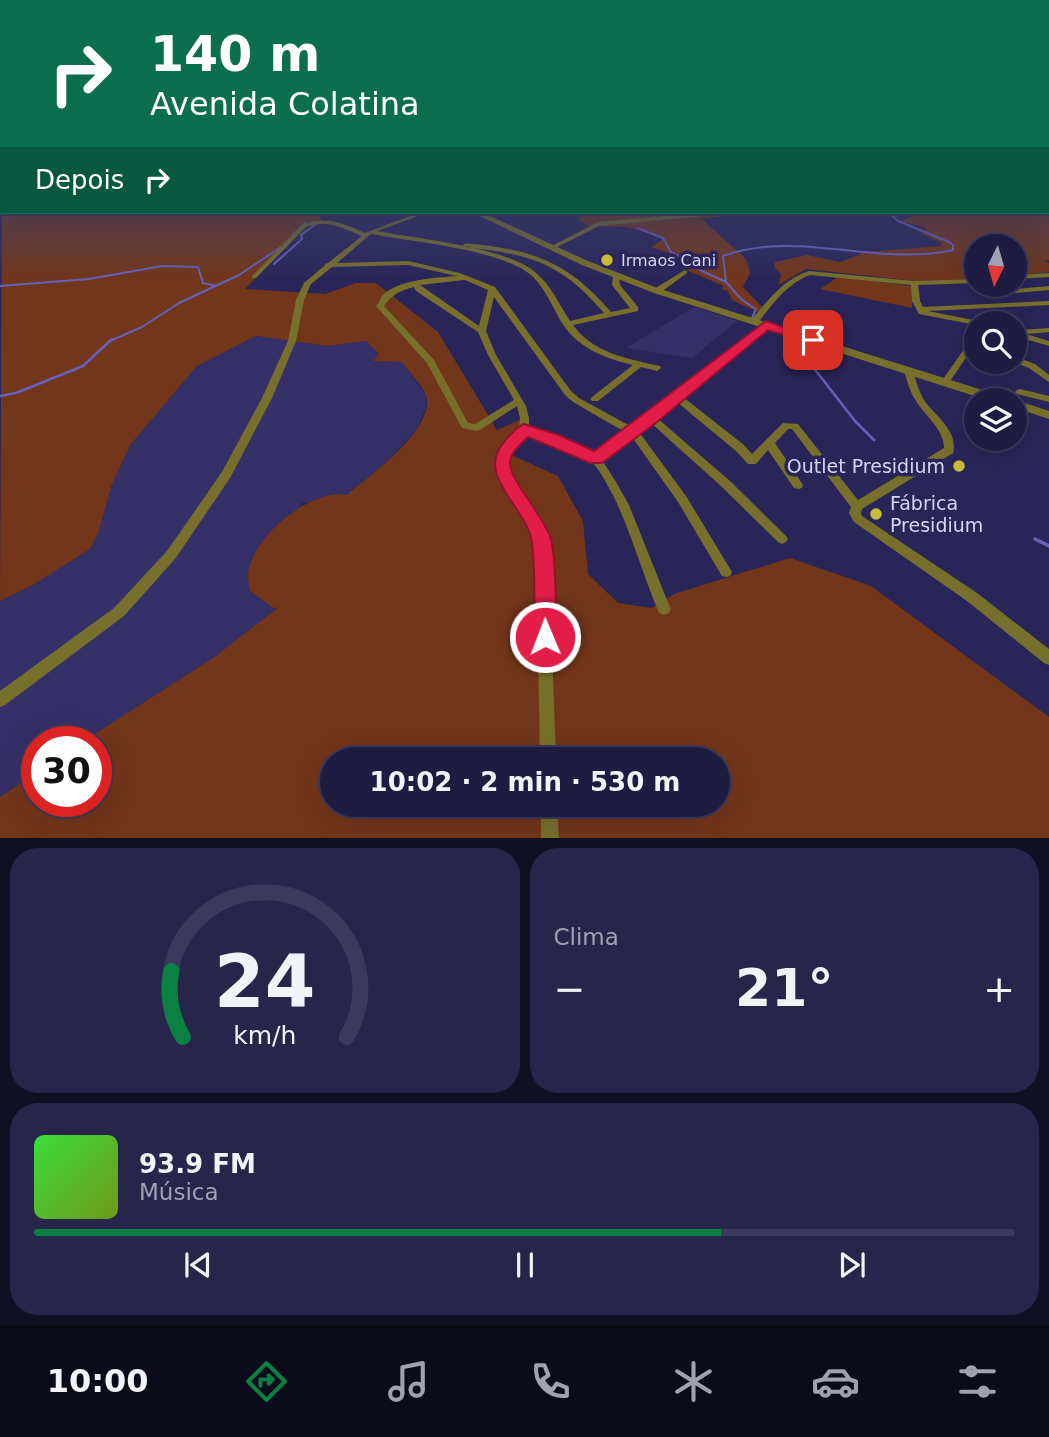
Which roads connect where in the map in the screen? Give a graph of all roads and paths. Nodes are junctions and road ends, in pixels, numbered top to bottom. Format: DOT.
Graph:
graph roads {
  1 [pos="421,214"];
  2 [pos="478,214"];
  3 [pos="705,214"];
  4 [pos="367,234"];
  5 [pos="466,245"];
  6 [pos="551,248"];
  7 [pos="327,265"];
  8 [pos="685,272"];
  9 [pos="1049,275"];
  10 [pos="617,276"];
  11 [pos="1027,276"];
  12 [pos="254,277"];
  13 [pos="470,278"];
  14 [pos="964,281"];
  15 [pos="914,283"];
  16 [pos="415,284"];
  17 [pos="1049,288"];
  18 [pos="492,289"];
  19 [pos="1027,290"];
  20 [pos="657,291"];
  21 [pos="1049,303"];
  22 [pos="920,309"];
  23 [pos="610,315"];
  24 [pos="964,320"];
  25 [pos="754,322"];
  26 [pos="567,324"];
  27 [pos="766,325"];
  28 [pos="1049,330"];
  29 [pos="482,331"];
  30 [pos="1027,331"];
  31 [pos="1027,336"];
  32 [pos="1049,344"];
  33 [pos="964,355"];
  34 [pos="1027,364"];
  35 [pos="639,365"];
  36 [pos="657,368"];
  37 [pos="908,370"];
  38 [pos="1049,379"];
  39 [pos="945,382"];
  40 [pos="964,388"];
  41 [pos="677,397"];
  42 [pos="1027,398"];
  43 [pos="596,399"];
  44 [pos="1049,399"];
  45 [pos="518,401"];
  46 [pos="1027,403"];
  47 [pos="1049,415"];
  48 [pos="651,418"];
  49 [pos="524,430"];
  50 [pos="633,432"];
  51 [pos="769,443"];
  52 [pos="596,459"];
  53 [pos="798,485"];
  54 [pos="857,506"];
  55 [pos="782,539"];
  56 [pos="726,572"];
  57 [pos="664,608"];
  58 [pos="1049,658"];
  59 [pos="0,700"];
  60 [pos="548,747"];
  61 [pos="549,817"];
  62 [pos="550,838"];
  1 -- 4 [label="street"];
  2 -- 6 [label="street"];
  3 -- 6 [label="street"];
  4 -- 7 [label="street"];
  4 -- 12 [label="street"];
  4 -- 26 [label="street"];
  5 -- 23 [label="street"];
  6 -- 10 [label="street"];
  7 -- 13 [label="street"];
  7 -- 59 [label="street"];
  8 -- 20 [label="street"];
  9 -- 11 [label="street"];
  10 -- 20 [label="street"];
  10 -- 23 [label="street"];
  13 -- 16 [label="street"];
  13 -- 18 [label="street"];
  14 -- 15 [label="street"];
  15 -- 22 [label="street"];
  15 -- 25 [label="street"];
  16 -- 29 [label="street"];
  16 -- 45 [label="street"];
  17 -- 19 [label="street"];
  18 -- 29 [label="street"];
  18 -- 50 [label="street"];
  20 -- 25 [label="street"];
  21 -- 22 [label="street"];
  22 -- 24 [label="street"];
  23 -- 26 [label="street"];
  25 -- 27 [label="street"];
  26 -- 35 [label="street"];
  27 -- 37 [label="street"];
  27 -- 41 [label="street"];
  28 -- 30 [label="street"];
  29 -- 45 [label="street"];
  31 -- 32 [label="street"];
  33 -- 39 [label="street"];
  34 -- 38 [label="street"];
  35 -- 36 [label="street"];
  35 -- 43 [label="street"];
  37 -- 39 [label="street"];
  37 -- 54 [label="street"];
  39 -- 40 [label="street"];
  41 -- 48 [label="street"];
  41 -- 51 [label="street"];
  42 -- 44 [label="street"];
  45 -- 49 [label="street"];
  46 -- 47 [label="street"];
  48 -- 50 [label="street"];
  48 -- 55 [label="street"];
  49 -- 52 [label="street"];
  49 -- 60 [label="street"];
  50 -- 52 [label="street"];
  50 -- 56 [label="street"];
  51 -- 53 [label="street"];
  51 -- 54 [label="street"];
  52 -- 57 [label="street"];
  54 -- 58 [label="street"];
  61 -- 62 [label="street"];
}
